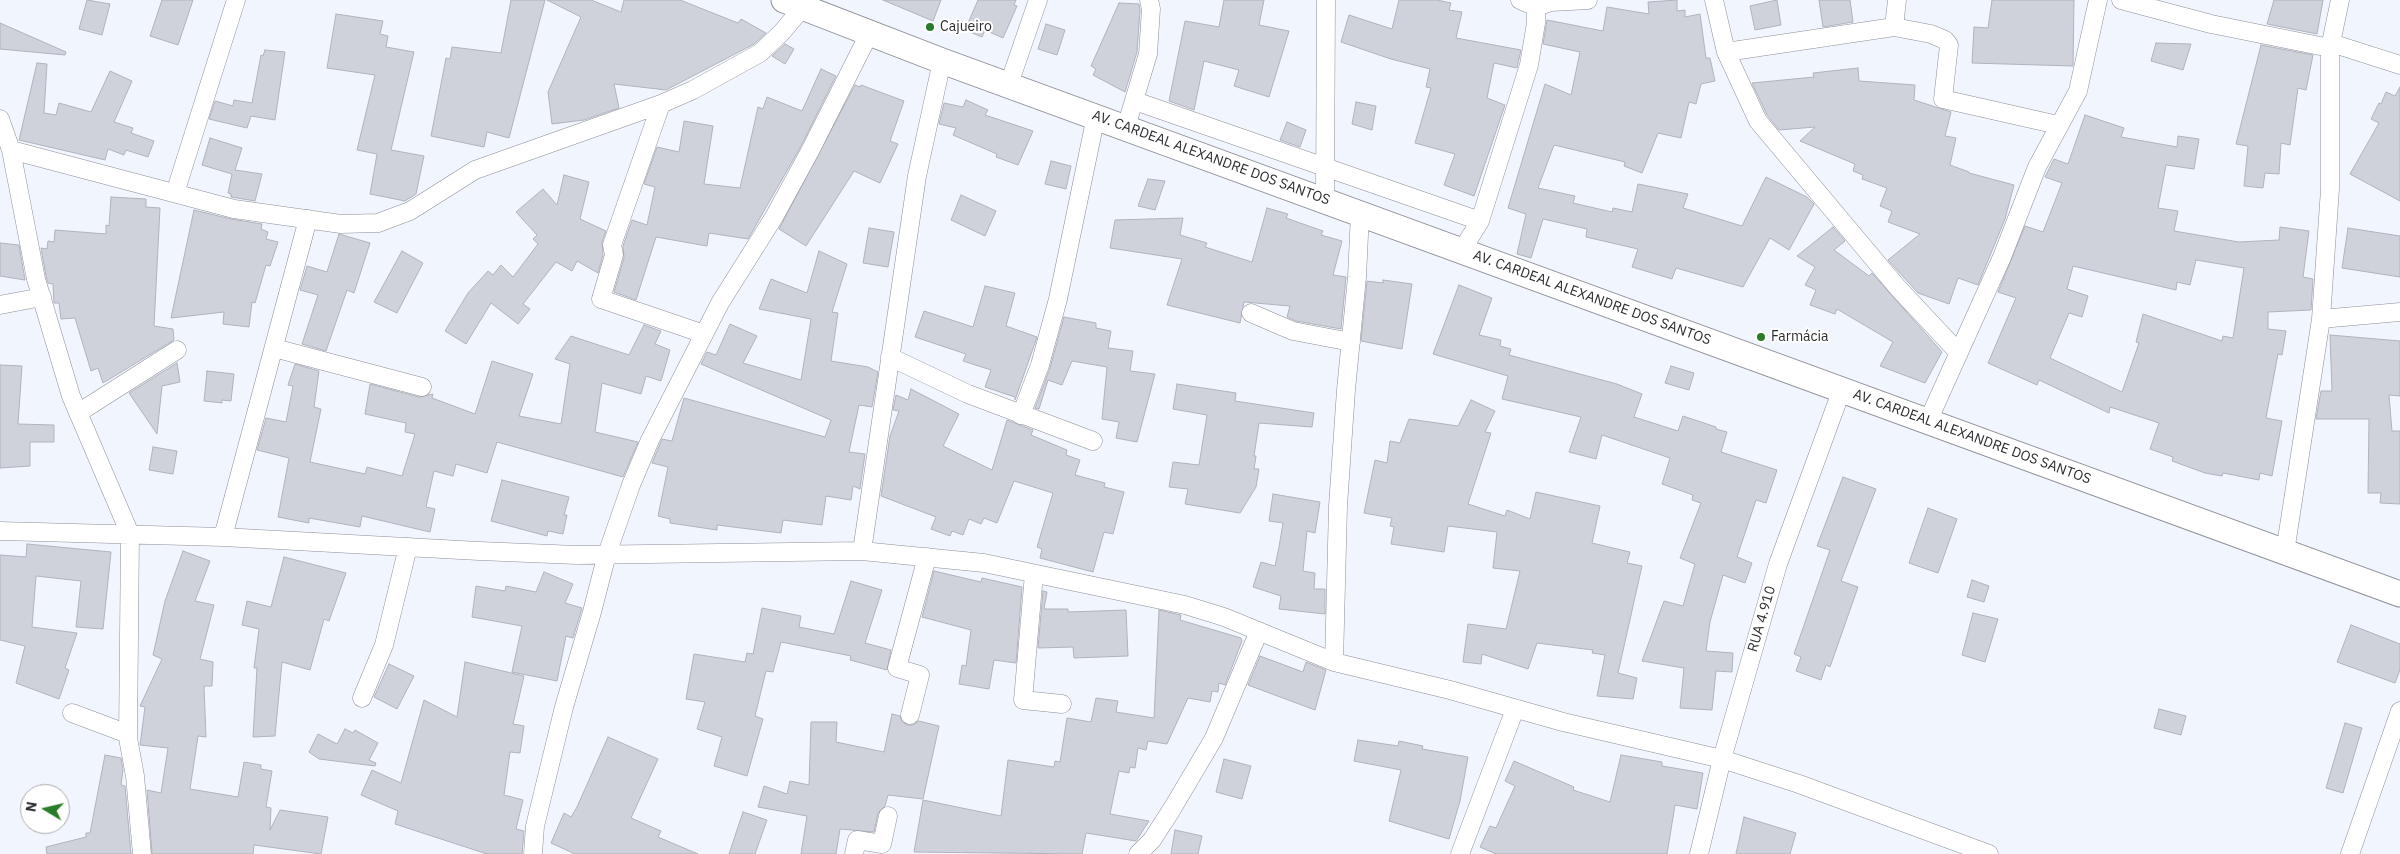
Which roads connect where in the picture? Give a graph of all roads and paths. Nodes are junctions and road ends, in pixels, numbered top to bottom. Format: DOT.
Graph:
graph roads {
  1 [pos="236,0"];
  2 [pos="1038,0"];
  3 [pos="1150,0"];
  4 [pos="1326,0"];
  5 [pos="1588,0"];
  6 [pos="1714,0"];
  7 [pos="1897,0"];
  8 [pos="2098,0"];
  9 [pos="2121,0"];
  10 [pos="2340,0"];
  11 [pos="793,3"];
  12 [pos="1528,4"];
  13 [pos="1894,27"];
  14 [pos="870,32"];
  15 [pos="2330,45"];
  16 [pos="1726,52"];
  17 [pos="942,60"];
  18 [pos="2400,65"];
  19 [pos="1009,84"];
  20 [pos="1134,101"];
  21 [pos="661,104"];
  22 [pos="1096,116"];
  23 [pos="0,119"];
  24 [pos="2058,125"];
  25 [pos="1126,127"];
  26 [pos="11,150"];
  27 [pos="1326,168"];
  28 [pos="175,193"];
  29 [pos="1325,200"];
  30 [pos="1360,213"];
  31 [pos="308,219"];
  32 [pos="1480,221"];
  33 [pos="1462,250"];
  34 [pos="42,297"];
  35 [pos="0,305"];
  36 [pos="2400,312"];
  37 [pos="1251,313"];
  38 [pos="2321,319"];
  39 [pos="704,334"];
  40 [pos="1351,342"];
  41 [pos="274,348"];
  42 [pos="177,350"];
  43 [pos="1959,353"];
  44 [pos="890,357"];
  45 [pos="422,387"];
  46 [pos="1842,389"];
  47 [pos="78,412"];
  48 [pos="1021,415"];
  49 [pos="1928,421"];
  50 [pos="1093,441"];
  51 [pos="0,531"];
  52 [pos="130,534"];
  53 [pos="223,536"];
  54 [pos="408,547"];
  55 [pos="862,551"];
  56 [pos="2285,552"];
  57 [pos="607,554"];
  58 [pos="926,557"];
  59 [pos="1034,574"];
  60 [pos="2400,594"];
  61 [pos="1259,631"];
  62 [pos="1334,662"];
  63 [pos="362,698"];
  64 [pos="1062,704"];
  65 [pos="1515,709"];
  66 [pos="2400,711"];
  67 [pos="72,713"];
  68 [pos="910,715"];
  69 [pos="128,734"];
  70 [pos="1722,759"];
  71 [pos="888,816"];
  72 [pos="142,854"];
  73 [pos="533,854"];
  74 [pos="854,854"];
  75 [pos="1138,854"];
  76 [pos="1460,854"];
  77 [pos="1699,854"];
  78 [pos="1989,854"];
  79 [pos="2350,854"];
  1 -- 28 [label="street"];
  2 -- 19 [label="street"];
  3 -- 20 [label="street"];
  4 -- 27 [label="street"];
  5 -- 12 [label="street"];
  6 -- 16 [label="street"];
  7 -- 13 [label="street"];
  8 -- 24 [label="street"];
  9 -- 15 [label="street"];
  10 -- 15 [label="street"];
  11 -- 14 [label="street, AV. CARDEAL ALEXANDRE DOS SANTOS"];
  11 -- 21 [label="street"];
  12 -- 32 [label="street"];
  13 -- 16 [label="street"];
  13 -- 24 [label="street"];
  14 -- 17 [label="street, AV. CARDEAL ALEXANDRE DOS SANTOS"];
  14 -- 39 [label="street"];
  15 -- 18 [label="street"];
  15 -- 38 [label="street"];
  16 -- 43 [label="street"];
  17 -- 19 [label="street, AV. CARDEAL ALEXANDRE DOS SANTOS"];
  17 -- 44 [label="street"];
  19 -- 22 [label="street, AV. CARDEAL ALEXANDRE DOS SANTOS"];
  20 -- 25 [label="street"];
  20 -- 27 [label="street"];
  21 -- 31 [label="street"];
  21 -- 39 [label="street"];
  22 -- 25 [label="street, AV. CARDEAL ALEXANDRE DOS SANTOS"];
  22 -- 48 [label="street"];
  23 -- 26 [label="street"];
  24 -- 43 [label="street"];
  25 -- 29 [label="street, AV. CARDEAL ALEXANDRE DOS SANTOS"];
  26 -- 28 [label="street"];
  26 -- 34 [label="street"];
  27 -- 29 [label="street"];
  27 -- 32 [label="street"];
  28 -- 31 [label="street"];
  29 -- 30 [label="street, AV. CARDEAL ALEXANDRE DOS SANTOS"];
  30 -- 33 [label="street, AV. CARDEAL ALEXANDRE DOS SANTOS"];
  30 -- 40 [label="street"];
  31 -- 41 [label="street"];
  32 -- 33 [label="street"];
  33 -- 46 [label="street, AV. CARDEAL ALEXANDRE DOS SANTOS"];
  34 -- 35 [label="street"];
  34 -- 47 [label="street"];
  36 -- 38 [label="street"];
  37 -- 40 [label="street"];
  38 -- 56 [label="street"];
  39 -- 57 [label="street"];
  40 -- 62 [label="street"];
  41 -- 45 [label="street"];
  41 -- 53 [label="street"];
  42 -- 47 [label="street"];
  43 -- 49 [label="street"];
  44 -- 48 [label="street"];
  44 -- 55 [label="street"];
  46 -- 49 [label="street, AV. CARDEAL ALEXANDRE DOS SANTOS"];
  46 -- 70 [label="street, RUA 4.910"];
  47 -- 52 [label="street"];
  48 -- 50 [label="street"];
  49 -- 56 [label="street, AV. CARDEAL ALEXANDRE DOS SANTOS"];
  51 -- 52 [label="street"];
  52 -- 53 [label="street"];
  52 -- 69 [label="street"];
  53 -- 54 [label="street"];
  54 -- 57 [label="street"];
  54 -- 63 [label="street"];
  55 -- 57 [label="street"];
  55 -- 58 [label="street"];
  56 -- 60 [label="street, AV. CARDEAL ALEXANDRE DOS SANTOS"];
  57 -- 73 [label="street"];
  58 -- 59 [label="street"];
  58 -- 68 [label="street"];
  59 -- 61 [label="street"];
  59 -- 64 [label="street"];
  61 -- 62 [label="street"];
  61 -- 75 [label="street"];
  62 -- 65 [label="street"];
  65 -- 70 [label="street"];
  65 -- 76 [label="street"];
  66 -- 79 [label="street"];
  67 -- 69 [label="street"];
  69 -- 72 [label="street"];
  70 -- 77 [label="street, RUA 4.910"];
  70 -- 78 [label="street"];
  71 -- 74 [label="street"];
}
